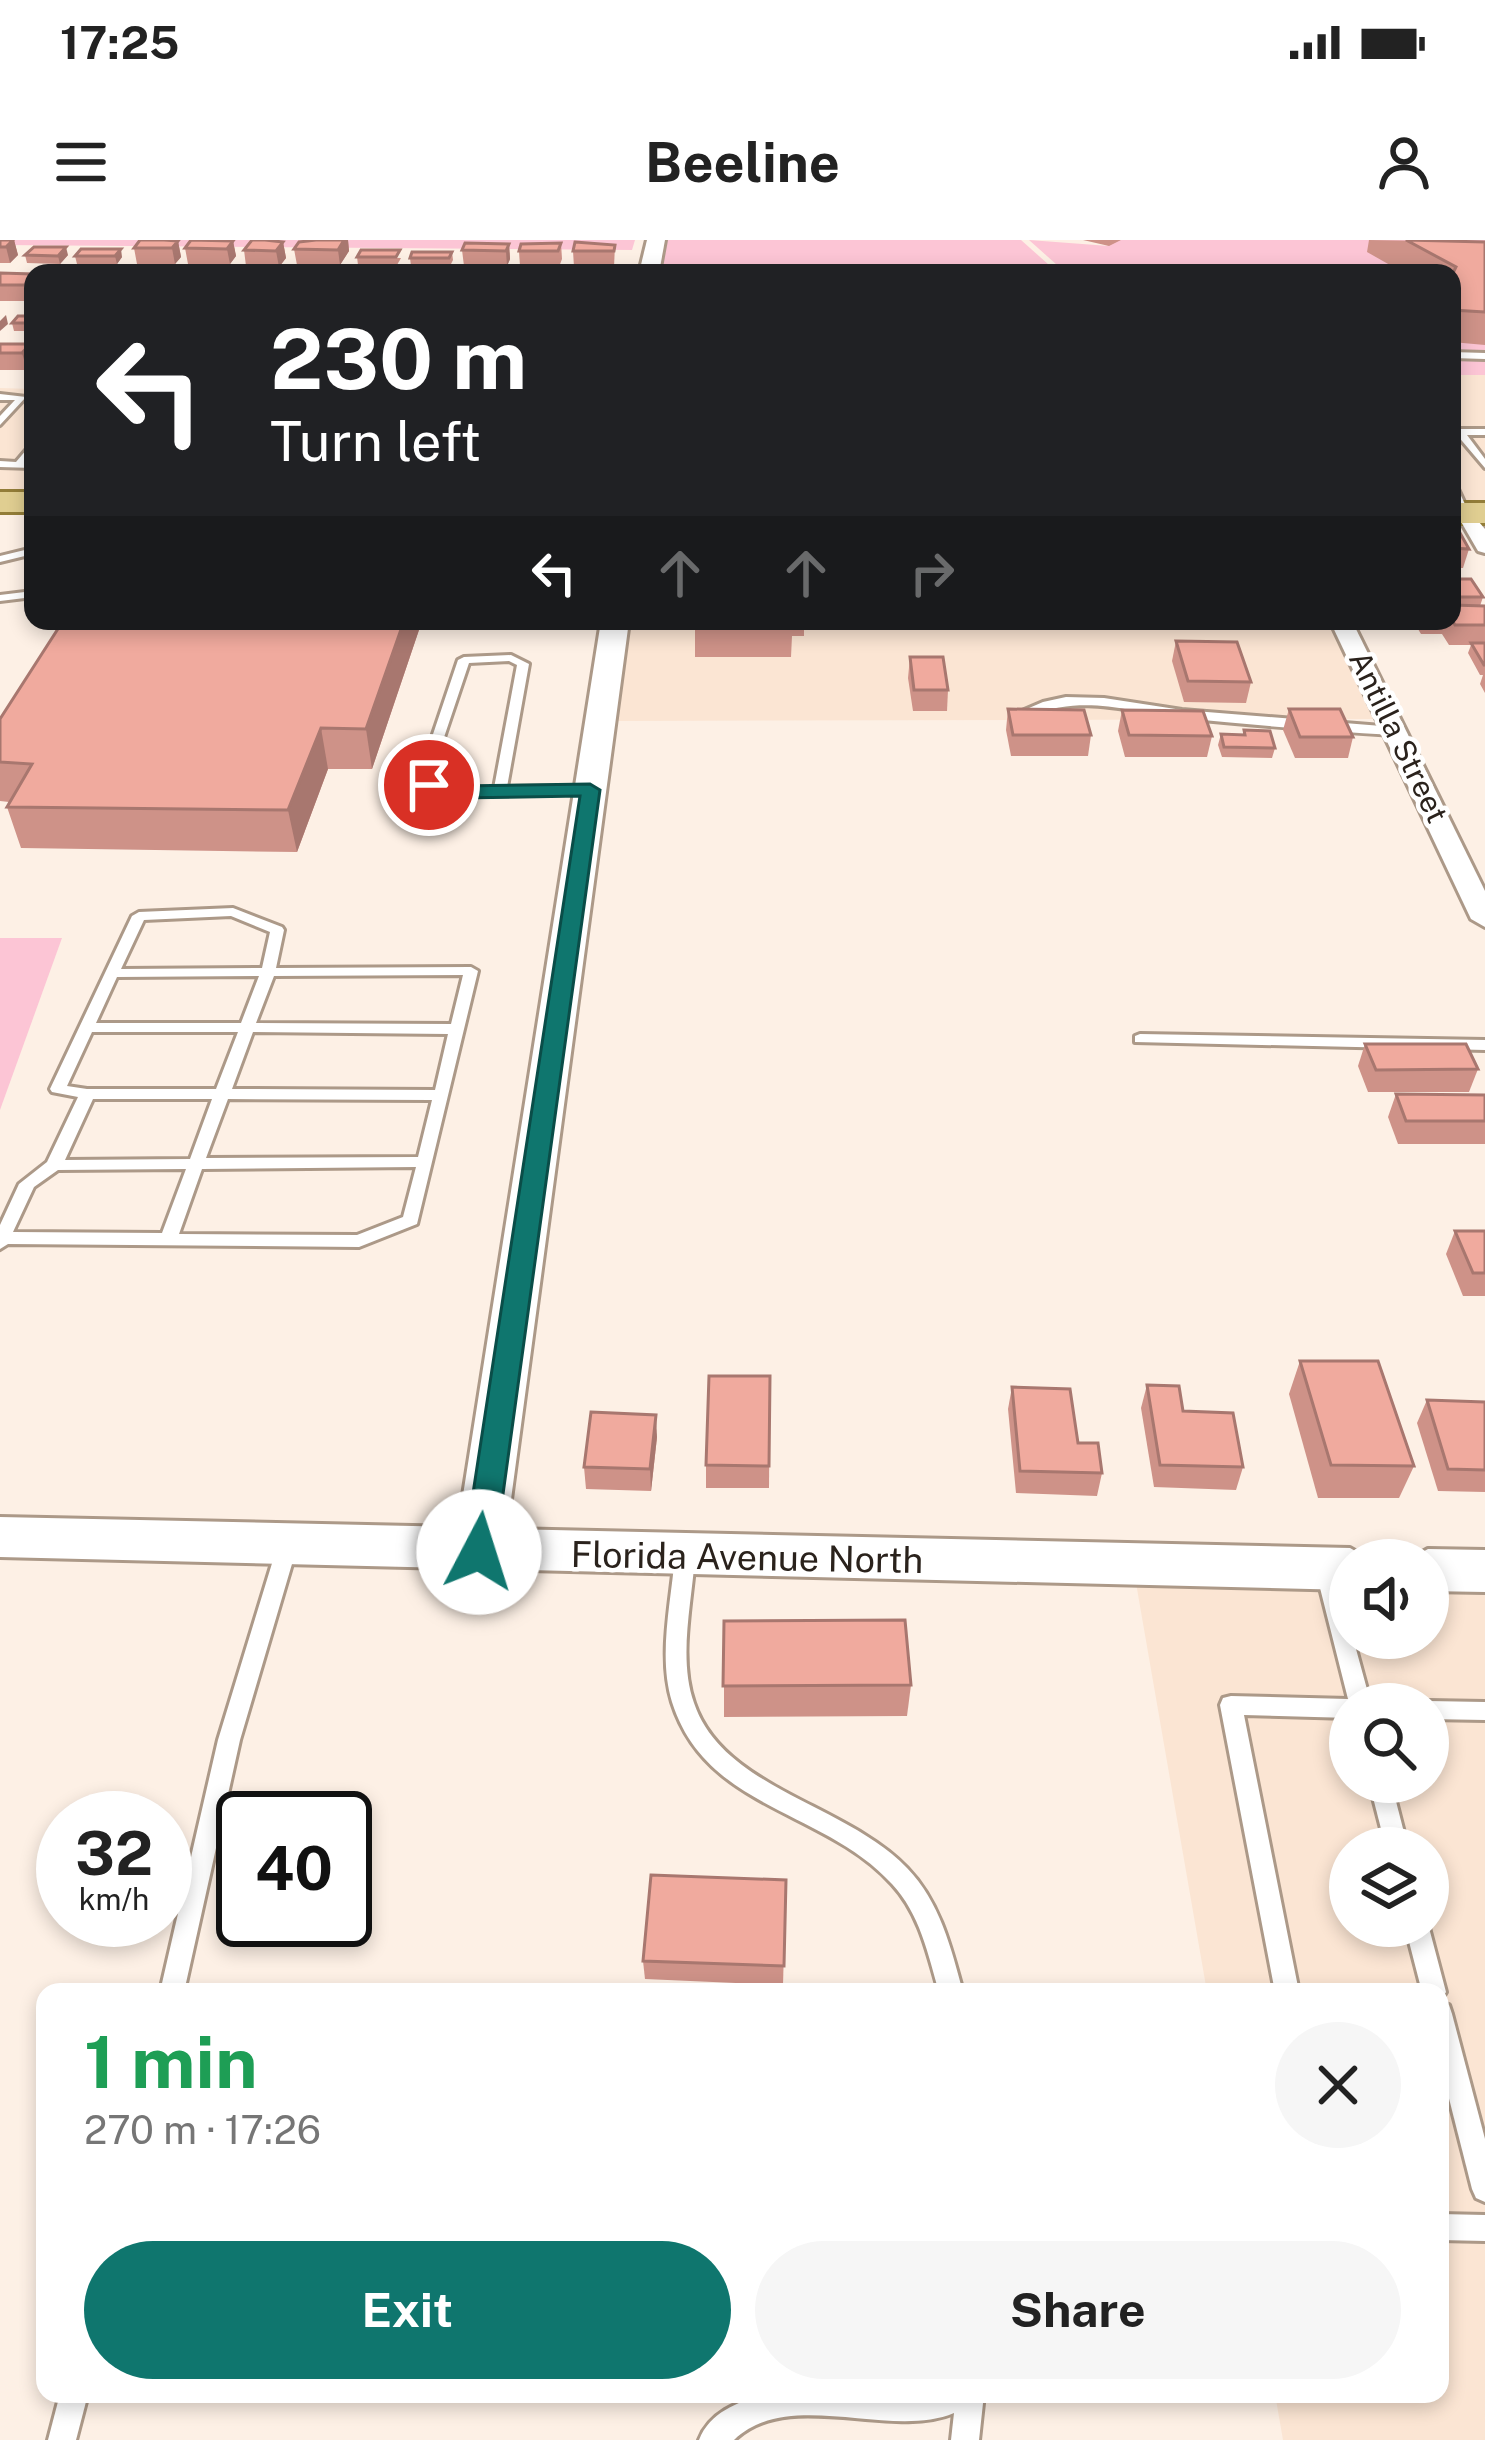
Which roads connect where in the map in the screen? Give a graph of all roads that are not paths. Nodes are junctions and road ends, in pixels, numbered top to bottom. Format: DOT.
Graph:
graph roads {
  1 [pos="24,400"];
  2 [pos="0,422"];
  3 [pos="1461,438"];
  4 [pos="24,457"];
  5 [pos="0,464"];
  6 [pos="19,464"];
  7 [pos="24,464"];
  8 [pos="1485,465"];
  9 [pos="1464,506"];
  10 [pos="1485,547"];
  11 [pos="614,630"];
  12 [pos="1345,630"];
  13 [pos="1028,711"];
  14 [pos="1394,731"];
  15 [pos="590,790"];
  16 [pos="500,791"];
  17 [pos="1485,919"];
  18 [pos="268,972"];
  19 [pos="112,973"];
  20 [pos="87,1027"];
  21 [pos="248,1027"];
  22 [pos="457,1029"];
  23 [pos="1140,1039"];
  24 [pos="1485,1045"];
  25 [pos="87,1094"];
  26 [pos="441,1095"];
  27 [pos="222,1096"];
  28 [pos="197,1162"];
  29 [pos="424,1162"];
  30 [pos="54,1165"];
  31 [pos="2,1239"];
  32 [pos="169,1239"];
  33 [pos="0,1538"];
  34 [pos="286,1547"];
  35 [pos="479,1552"];
  36 [pos="685,1556"];
  37 [pos="1329,1569"];
  38 [pos="1449,1570"];
  39 [pos="1485,1571"];
  40 [pos="1329,1708"];
  41 [pos="1449,1710"];
  42 [pos="1485,1711"];
  43 [pos="1423,1947"];
  44 [pos="174,1983"];
  45 [pos="949,1983"];
  46 [pos="1286,1983"];
  47 [pos="1432,1983"];
  48 [pos="1449,2049"];
  49 [pos="1485,2189"];
  50 [pos="1449,2227"];
  51 [pos="1485,2228"];
  52 [pos="72,2403"];
  53 [pos="950,2403"];
  54 [pos="969,2403"];
  55 [pos="62,2440"];
  56 [pos="713,2440"];
  57 [pos="965,2440"];
  1 -- 2 [label="lane"];
  3 -- 8 [label="lane"];
  4 -- 6 [label="lane"];
  5 -- 6 [label="lane"];
  6 -- 7 [label="lane"];
  9 -- 10 [label="street"];
  11 -- 15 [label="street"];
  12 -- 14 [label="street, Antilla Street"];
  13 -- 14 [label="lane"];
  14 -- 17 [label="street, Antilla Street"];
  15 -- 16 [label="lane"];
  15 -- 35 [label="street"];
  16 -- 16 [label="lane"];
  18 -- 19 [label="lane"];
  18 -- 19 [label="lane"];
  18 -- 21 [label="lane"];
  18 -- 22 [label="lane"];
  19 -- 20 [label="lane"];
  20 -- 21 [label="lane"];
  20 -- 25 [label="lane"];
  21 -- 22 [label="lane"];
  21 -- 27 [label="lane"];
  22 -- 26 [label="lane"];
  23 -- 24 [label="lane"];
  25 -- 27 [label="lane"];
  25 -- 30 [label="lane"];
  26 -- 27 [label="lane"];
  26 -- 29 [label="lane"];
  27 -- 28 [label="lane"];
  28 -- 29 [label="lane"];
  28 -- 30 [label="lane"];
  28 -- 32 [label="lane"];
  29 -- 32 [label="lane"];
  30 -- 31 [label="lane"];
  31 -- 32 [label="lane"];
  33 -- 34 [label="street, Florida Avenue North"];
  34 -- 35 [label="street, Florida Avenue North"];
  34 -- 44 [label="lane"];
  35 -- 36 [label="street, Florida Avenue North"];
  36 -- 37 [label="street, Florida Avenue North"];
  36 -- 45 [label="lane"];
  38 -- 39 [label="street"];
  40 -- 46 [label="lane"];
  41 -- 42 [label="lane"];
  43 -- 47 [label="lane"];
  48 -- 49 [label="lane"];
  50 -- 51 [label="lane"];
  52 -- 55 [label="lane"];
  53 -- 56 [label="lane"];
  54 -- 57 [label="lane"];
}
